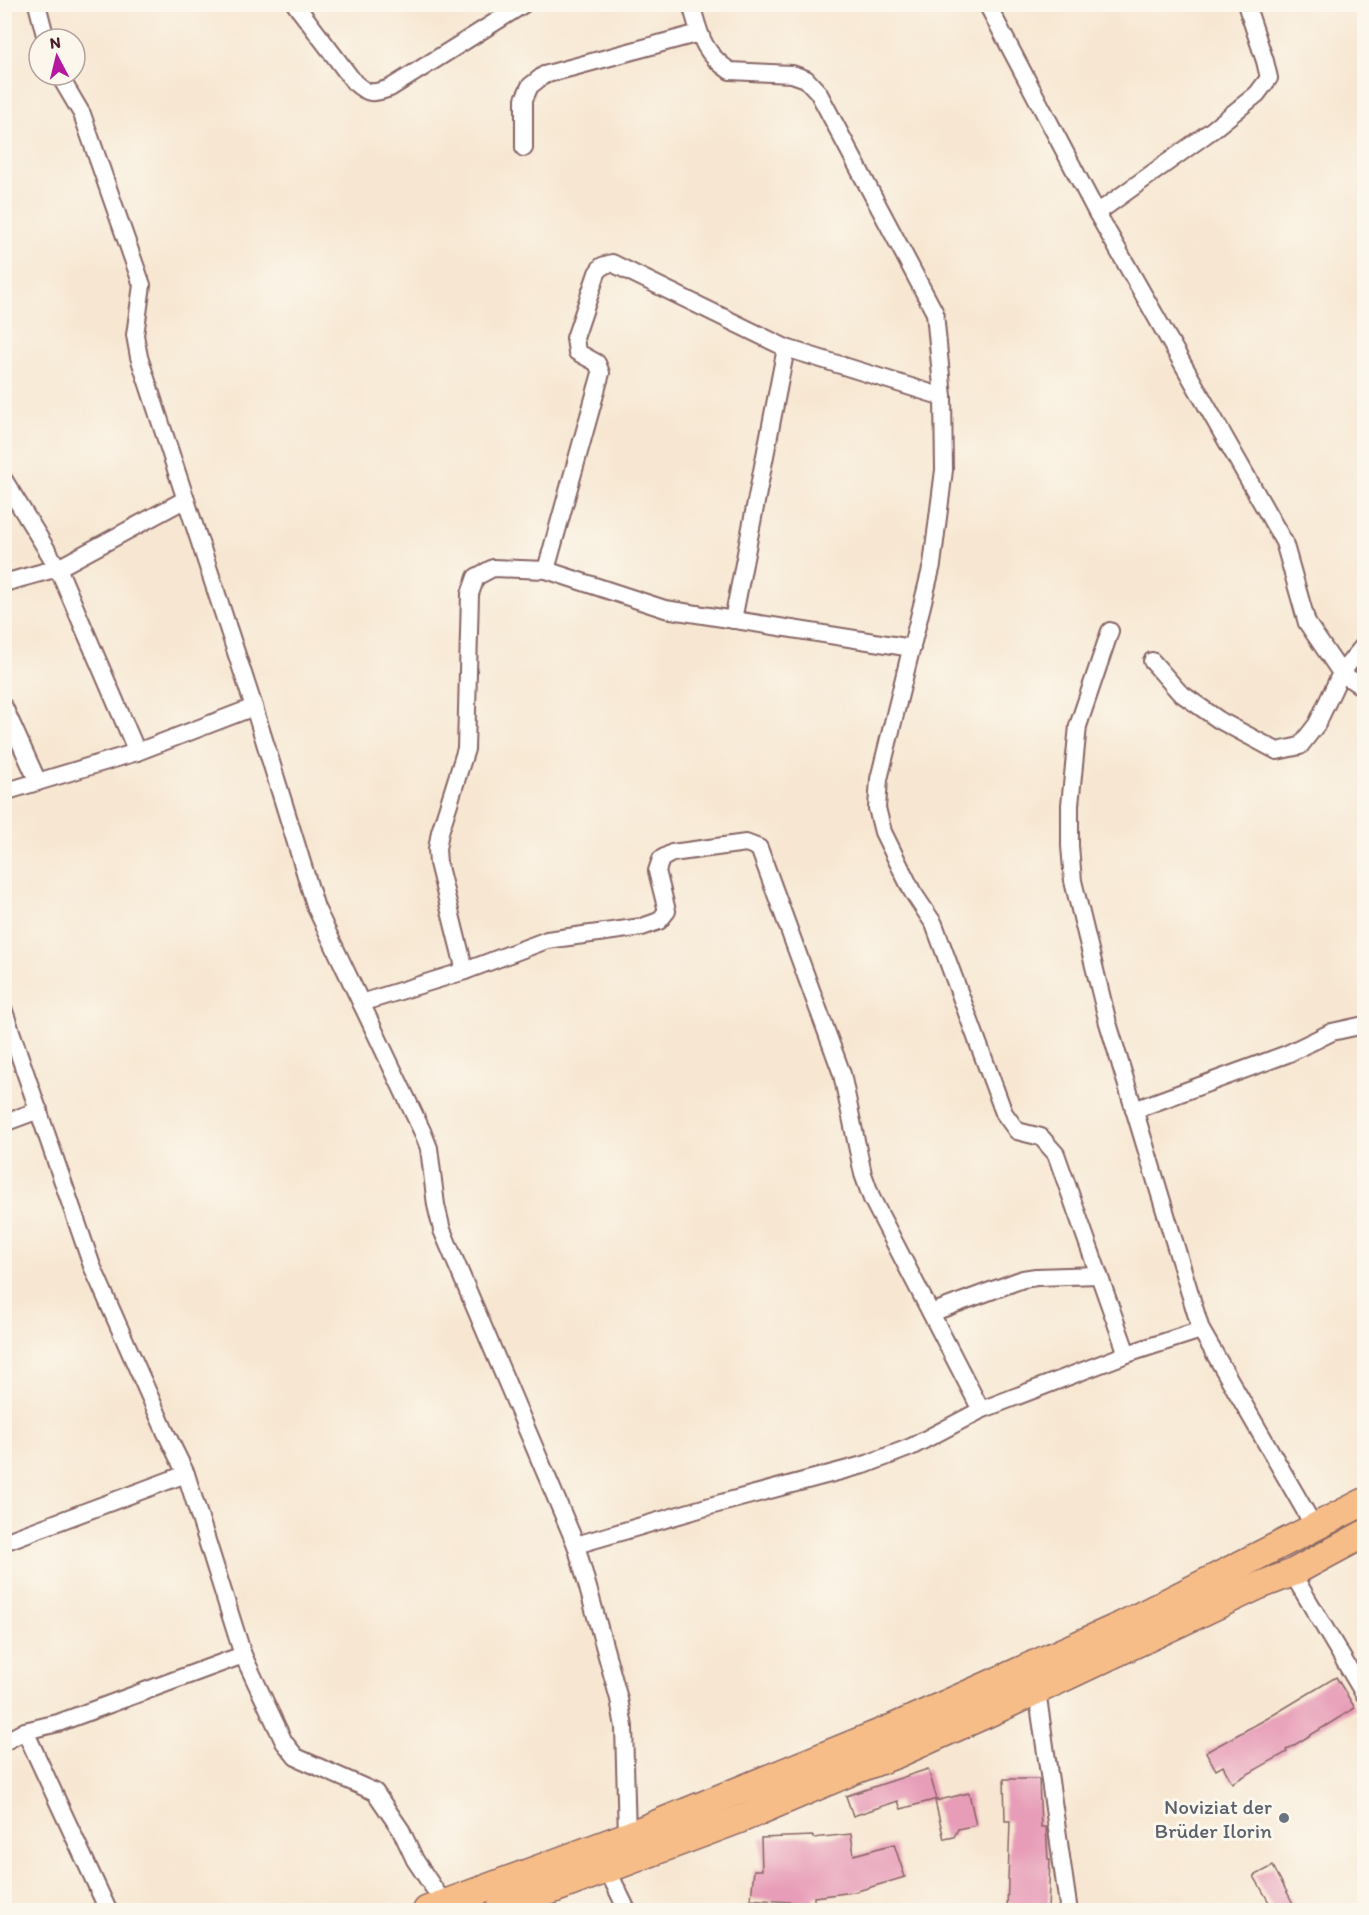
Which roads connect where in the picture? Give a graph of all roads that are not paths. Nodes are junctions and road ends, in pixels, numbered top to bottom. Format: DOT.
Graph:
graph roads {
  1 [pos="37,4"];
  2 [pos="295,4"];
  3 [pos="524,4"];
  4 [pos="692,4"];
  5 [pos="987,4"];
  6 [pos="1246,4"];
  7 [pos="43,27"];
  8 [pos="699,33"];
  9 [pos="66,87"];
  10 [pos="524,148"];
  11 [pos="1098,213"];
  12 [pos="786,348"];
  13 [pos="943,397"];
  14 [pos="4,480"];
  15 [pos="186,499"];
  16 [pos="58,568"];
  17 [pos="546,570"];
  18 [pos="4,583"];
  19 [pos="733,620"];
  20 [pos="1110,631"];
  21 [pos="1365,645"];
  22 [pos="912,648"];
  23 [pos="1152,661"];
  24 [pos="1341,673"];
  25 [pos="1365,688"];
  26 [pos="4,707"];
  27 [pos="254,707"];
  28 [pos="136,752"];
  29 [pos="38,782"];
  30 [pos="4,792"];
  31 [pos="465,971"];
  32 [pos="361,1003"];
  33 [pos="4,1011"];
  34 [pos="1365,1025"];
  35 [pos="39,1110"];
  36 [pos="1134,1110"];
  37 [pos="4,1123"];
  38 [pos="1099,1275"];
  39 [pos="931,1313"];
  40 [pos="1201,1330"];
  41 [pos="1127,1354"];
  42 [pos="981,1410"];
  43 [pos="186,1474"];
  44 [pos="1365,1502"];
  45 [pos="1315,1528"];
  46 [pos="1365,1534"];
  47 [pos="4,1542"];
  48 [pos="576,1545"];
  49 [pos="1292,1573"];
  50 [pos="243,1655"];
  51 [pos="1037,1691"];
  52 [pos="1365,1694"];
  53 [pos="25,1731"];
  54 [pos="4,1742"];
  55 [pos="627,1836"];
  56 [pos="607,1869"];
  57 [pos="436,1908"];
  58 [pos="108,1911"];
  59 [pos="499,1911"];
  60 [pos="627,1911"];
  61 [pos="1066,1911"];
  1 -- 7 [label="street"];
  2 -- 3 [label="street"];
  4 -- 8 [label="street"];
  5 -- 11 [label="street"];
  6 -- 11 [label="street"];
  8 -- 10 [label="street"];
  8 -- 13 [label="street"];
  9 -- 15 [label="street"];
  11 -- 24 [label="street"];
  12 -- 13 [label="street"];
  12 -- 17 [label="street"];
  12 -- 19 [label="street"];
  13 -- 22 [label="street"];
  14 -- 16 [label="street"];
  15 -- 16 [label="street"];
  15 -- 27 [label="street"];
  16 -- 18 [label="street"];
  16 -- 28 [label="street"];
  17 -- 19 [label="street"];
  17 -- 31 [label="street"];
  19 -- 22 [label="street"];
  20 -- 36 [label="street"];
  21 -- 24 [label="street"];
  22 -- 38 [label="street"];
  23 -- 24 [label="street"];
  24 -- 25 [label="street"];
  26 -- 29 [label="street"];
  27 -- 28 [label="street"];
  27 -- 32 [label="street"];
  28 -- 29 [label="street"];
  29 -- 30 [label="street"];
  31 -- 32 [label="street"];
  31 -- 39 [label="street"];
  32 -- 48 [label="street"];
  33 -- 35 [label="street"];
  34 -- 36 [label="street"];
  35 -- 37 [label="street"];
  35 -- 43 [label="street"];
  36 -- 40 [label="street"];
  38 -- 39 [label="street"];
  38 -- 41 [label="street"];
  39 -- 42 [label="street"];
  40 -- 41 [label="street"];
  40 -- 45 [label="street"];
  41 -- 42 [label="street"];
  42 -- 48 [label="street"];
  43 -- 47 [label="street"];
  43 -- 50 [label="street"];
  44 -- 45 [label="highway"];
  45 -- 55 [label="highway"];
  46 -- 49 [label="highway"];
  48 -- 55 [label="street"];
  49 -- 51 [label="highway"];
  49 -- 52 [label="street"];
  50 -- 53 [label="street"];
  50 -- 57 [label="street"];
  51 -- 56 [label="highway"];
  51 -- 61 [label="street"];
  53 -- 54 [label="street"];
  53 -- 58 [label="street"];
  55 -- 57 [label="highway"];
  56 -- 59 [label="highway"];
  56 -- 60 [label="street"];
}
